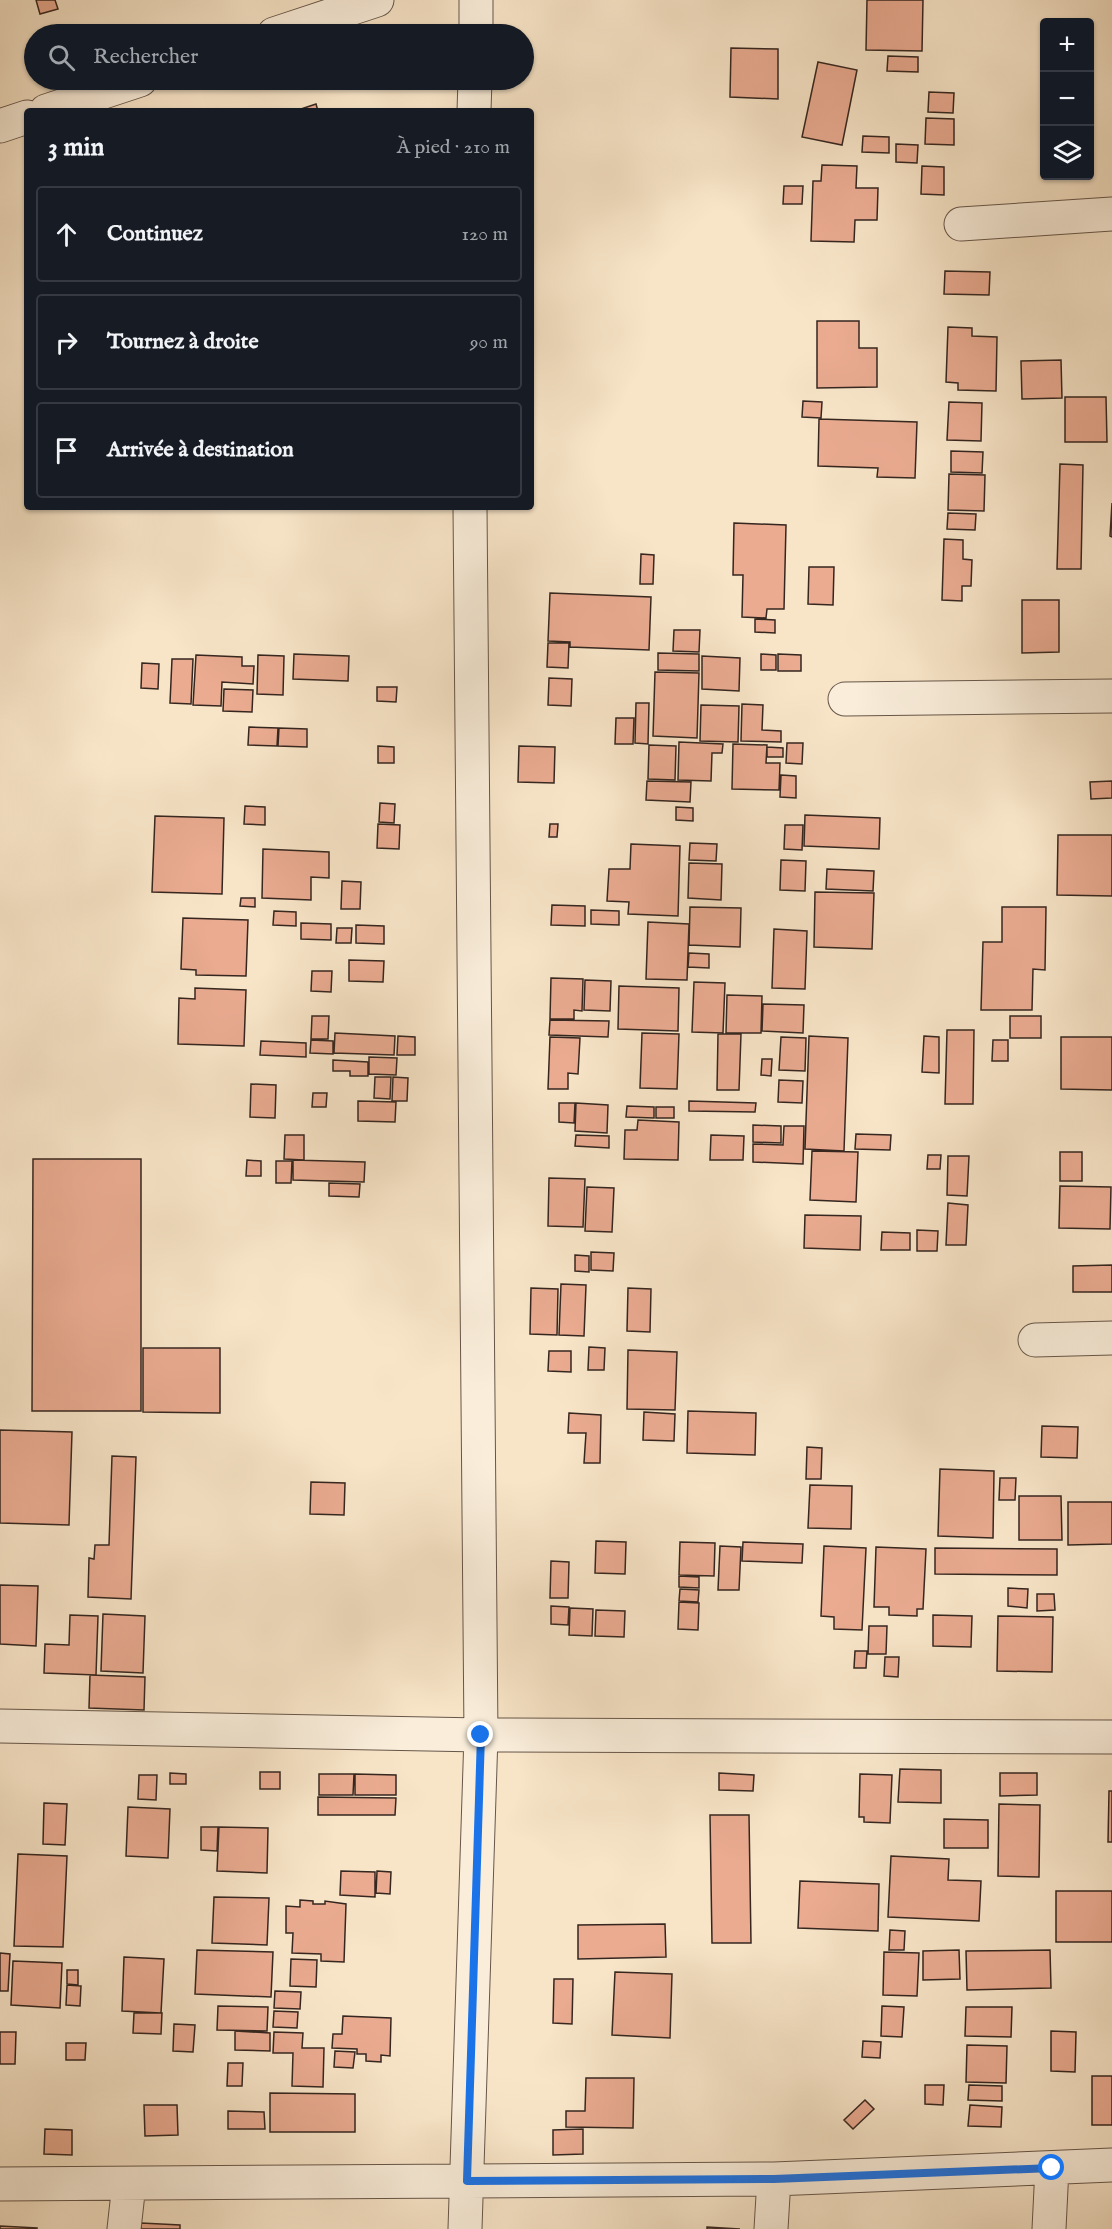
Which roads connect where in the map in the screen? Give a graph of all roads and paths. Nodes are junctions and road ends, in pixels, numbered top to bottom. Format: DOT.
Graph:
graph roads {
  1 [pos="377,0"];
  2 [pos="476,0"];
  3 [pos="304,24"];
  4 [pos="476,24"];
  5 [pos="110,90"];
  6 [pos="475,90"];
  7 [pos="55,108"];
  8 [pos="474,108"];
  9 [pos="24,118"];
  10 [pos="0,126"];
  11 [pos="1112,214"];
  12 [pos="961,224"];
  13 [pos="470,510"];
  14 [pos="1112,696"];
  15 [pos="845,699"];
  16 [pos="1112,1338"];
  17 [pos="1035,1340"];
  18 [pos="0,1726"];
  19 [pos="481,1735"];
  20 [pos="1112,1737"];
  21 [pos="1112,2165"];
  22 [pos="1052,2168"];
  23 [pos="774,2179"];
  24 [pos="467,2181"];
  25 [pos="0,2184"];
  26 [pos="129,2184"];
  27 [pos="124,2229"];
  28 [pos="465,2229"];
  29 [pos="771,2229"];
  30 [pos="1049,2229"];
  1 -- 3 [label="street"];
  2 -- 4 [label="street"];
  5 -- 7 [label="street"];
  6 -- 8 [label="street"];
  9 -- 10 [label="street"];
  11 -- 12 [label="street"];
  13 -- 19 [label="street"];
  14 -- 15 [label="street"];
  16 -- 17 [label="street"];
  18 -- 19 [label="street"];
  19 -- 20 [label="street"];
  19 -- 24 [label="street"];
  21 -- 22 [label="street"];
  22 -- 23 [label="street"];
  22 -- 30 [label="street"];
  23 -- 24 [label="street"];
  23 -- 29 [label="street"];
  24 -- 26 [label="street"];
  24 -- 28 [label="street"];
  25 -- 26 [label="street"];
  26 -- 27 [label="street"];
}
